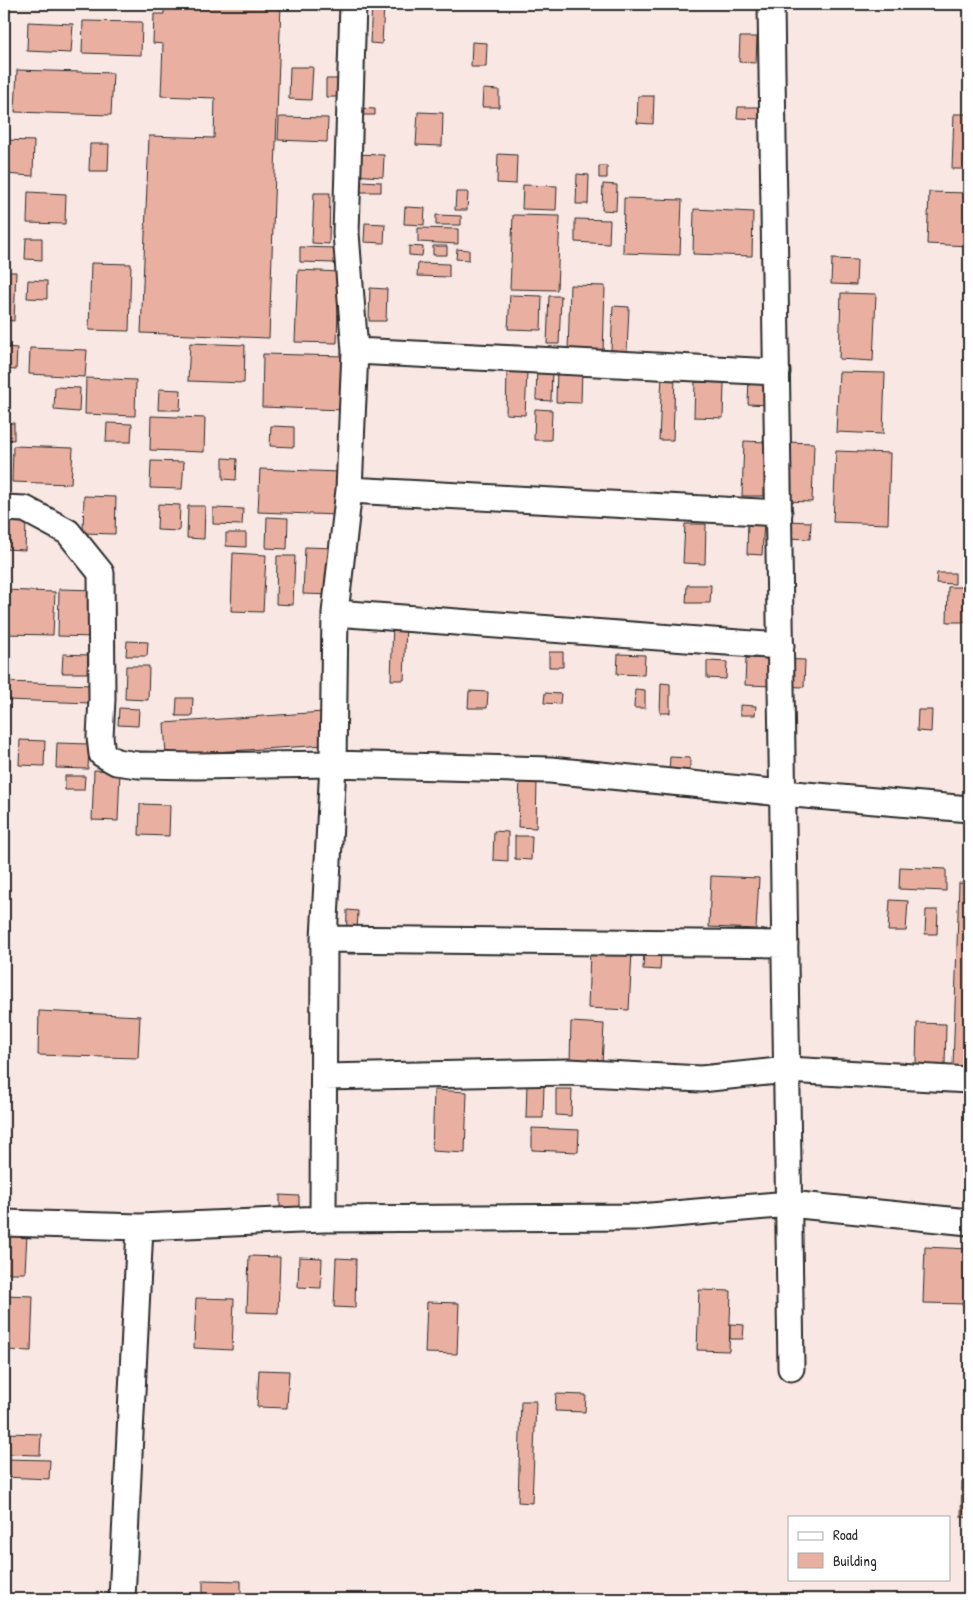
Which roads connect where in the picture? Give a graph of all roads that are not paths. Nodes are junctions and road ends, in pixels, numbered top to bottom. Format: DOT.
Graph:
graph roads {
  1 [pos="354,4"];
  2 [pos="771,4"];
  3 [pos="356,351"];
  4 [pos="777,372"];
  5 [pos="349,490"];
  6 [pos="4,508"];
  7 [pos="779,512"];
  8 [pos="336,613"];
  9 [pos="780,646"];
  10 [pos="333,764"];
  11 [pos="782,793"];
  12 [pos="969,809"];
  13 [pos="324,939"];
  14 [pos="785,944"];
  15 [pos="787,1070"];
  16 [pos="324,1077"];
  17 [pos="969,1080"];
  18 [pos="789,1204"];
  19 [pos="323,1219"];
  20 [pos="969,1222"];
  21 [pos="4,1223"];
  22 [pos="140,1226"];
  23 [pos="791,1368"];
  24 [pos="122,1599"];
  1 -- 3 [label="street"];
  2 -- 4 [label="street"];
  3 -- 4 [label="street"];
  3 -- 5 [label="street"];
  4 -- 7 [label="street"];
  5 -- 7 [label="street"];
  5 -- 8 [label="street"];
  6 -- 10 [label="street"];
  7 -- 9 [label="street"];
  8 -- 9 [label="street"];
  8 -- 10 [label="street"];
  9 -- 11 [label="street"];
  10 -- 11 [label="street"];
  10 -- 13 [label="street"];
  11 -- 12 [label="street"];
  11 -- 14 [label="street"];
  13 -- 14 [label="street"];
  13 -- 16 [label="street"];
  14 -- 15 [label="street"];
  15 -- 16 [label="street"];
  15 -- 17 [label="street"];
  15 -- 18 [label="street"];
  16 -- 19 [label="street"];
  18 -- 19 [label="street"];
  18 -- 20 [label="street"];
  18 -- 23 [label="street"];
  19 -- 22 [label="street"];
  21 -- 22 [label="street"];
  22 -- 24 [label="street"];
}
